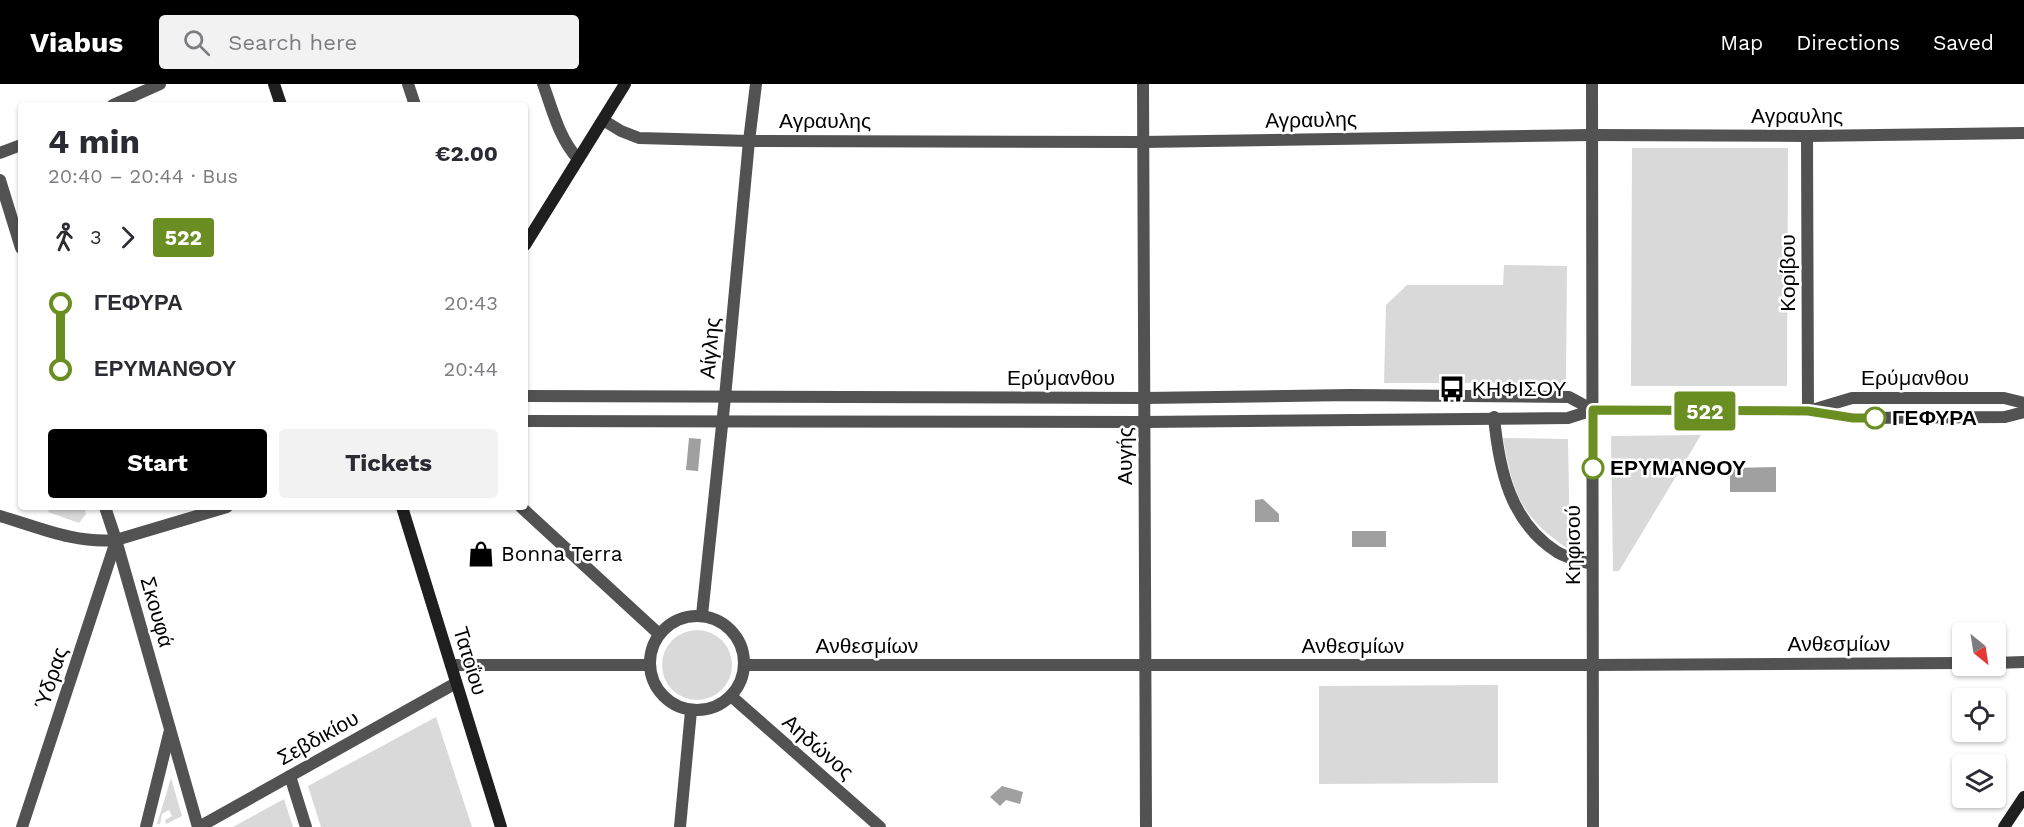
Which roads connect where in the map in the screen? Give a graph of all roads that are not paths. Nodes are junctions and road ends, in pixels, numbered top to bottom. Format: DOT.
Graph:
graph roads {
  1 [pos="160,84"];
  2 [pos="274,84"];
  3 [pos="408,84"];
  4 [pos="543,84"];
  5 [pos="625,84"];
  6 [pos="756,84"];
  7 [pos="1143,84"];
  8 [pos="1592,84"];
  9 [pos="120,102"];
  10 [pos="280,102"];
  11 [pos="414,102"];
  12 [pos="603,120"];
  13 [pos="2024,133"];
  14 [pos="1592,135"];
  15 [pos="1807,136"];
  16 [pos="749,141"];
  17 [pos="1143,142"];
  18 [pos="18,147"];
  19 [pos="0,153"];
  20 [pos="578,159"];
  21 [pos="0,180"];
  22 [pos="18,238"];
  23 [pos="528,240"];
  24 [pos="528,396"];
  25 [pos="725,397"];
  26 [pos="1144,398"];
  27 [pos="2024,403"];
  28 [pos="1593,410"];
  29 [pos="1808,411"];
  30 [pos="2024,412"];
  31 [pos="1494,417"];
  32 [pos="528,421"];
  33 [pos="723,422"];
  34 [pos="1144,422"];
  35 [pos="106,510"];
  36 [pos="217,510"];
  37 [pos="403,510"];
  38 [pos="524,510"];
  39 [pos="0,516"];
  40 [pos="116,540"];
  41 [pos="1592,564"];
  42 [pos="702,615"];
  43 [pos="658,634"];
  44 [pos="2024,662"];
  45 [pos="1952,663"];
  46 [pos="2006,663"];
  47 [pos="451,665"];
  48 [pos="649,665"];
  49 [pos="744,665"];
  50 [pos="1593,665"];
  51 [pos="1145,666"];
  52 [pos="456,683"];
  53 [pos="731,696"];
  54 [pos="691,711"];
  55 [pos="171,729"];
  56 [pos="290,776"];
  57 [pos="2024,797"];
  58 [pos="22,827"];
  59 [pos="146,827"];
  60 [pos="199,827"];
  61 [pos="306,827"];
  62 [pos="501,827"];
  63 [pos="680,827"];
  64 [pos="880,827"];
  65 [pos="1146,827"];
  66 [pos="1593,827"];
  67 [pos="2004,827"];
  1 -- 9 [label="street"];
  2 -- 10 [label="main road"];
  3 -- 11 [label="street"];
  4 -- 20 [label="street"];
  5 -- 12 [label="main road"];
  6 -- 16 [label="street, Αίγλης"];
  7 -- 17 [label="street, Αυγής"];
  8 -- 14 [label="street, Κηφισού"];
  12 -- 16 [label="street, Αγραυλης"];
  12 -- 20 [label="main road"];
  13 -- 15 [label="street, Αγραυλης"];
  14 -- 15 [label="street, Αγραυλης"];
  14 -- 17 [label="street, Αγραυλης"];
  14 -- 28 [label="street, Κηφισού"];
  15 -- 29 [label="street, Κορίβου"];
  16 -- 17 [label="street, Αγραυλης"];
  16 -- 25 [label="street, Αίγλης"];
  17 -- 26 [label="street, Αυγής"];
  18 -- 19 [label="street"];
  20 -- 23 [label="main road"];
  21 -- 22 [label="street"];
  24 -- 25 [label="street, Ερύμανθου"];
  25 -- 26 [label="street, Ερύμανθου"];
  25 -- 33 [label="street, Αίγλης"];
  26 -- 28 [label="street, Ερύμανθου"];
  26 -- 34 [label="street, Αυγής"];
  27 -- 29 [label="street, Ερύμανθου"];
  28 -- 29 [label="street, Ερύμανθου"];
  28 -- 31 [label="street, Ερύμανθου"];
  28 -- 41 [label="street, Κηφισού"];
  29 -- 30 [label="street, Ερύμανθου"];
  31 -- 34 [label="street, Ερύμανθου"];
  31 -- 41 [label="street"];
  32 -- 33 [label="street, Ερύμανθου"];
  33 -- 34 [label="street, Ερύμανθου"];
  33 -- 42 [label="street, Αίγλης"];
  34 -- 51 [label="street, Αυγής"];
  35 -- 40 [label="street, Σκουφά"];
  36 -- 40 [label="street"];
  37 -- 47 [label="main road, Τατοΐου"];
  38 -- 43 [label="street"];
  39 -- 40 [label="street"];
  40 -- 55 [label="street, Σκουφά"];
  40 -- 58 [label="street, Ύδρας"];
  41 -- 50 [label="street, Κηφισού"];
  42 -- 43 [label="street"];
  42 -- 49 [label="street"];
  43 -- 48 [label="street"];
  44 -- 46 [label="street"];
  45 -- 50 [label="street, Ανθεσμίων"];
  47 -- 48 [label="street"];
  47 -- 52 [label="main road, Τατοΐου"];
  48 -- 54 [label="street"];
  49 -- 51 [label="street, Ανθεσμίων"];
  49 -- 53 [label="street"];
  50 -- 51 [label="street, Ανθεσμίων"];
  50 -- 66 [label="street, Κηφισού"];
  51 -- 65 [label="street, Αυγής"];
  52 -- 56 [label="street, Σεβδικίου"];
  52 -- 62 [label="main road, Τατοΐου"];
  53 -- 54 [label="street"];
  53 -- 64 [label="street, Αηδώνος"];
  54 -- 63 [label="street"];
  55 -- 59 [label="street"];
  55 -- 60 [label="street, Σκουφά"];
  56 -- 60 [label="street, Σεβδικίου"];
  56 -- 61 [label="street"];
  57 -- 67 [label="main road"];
}
